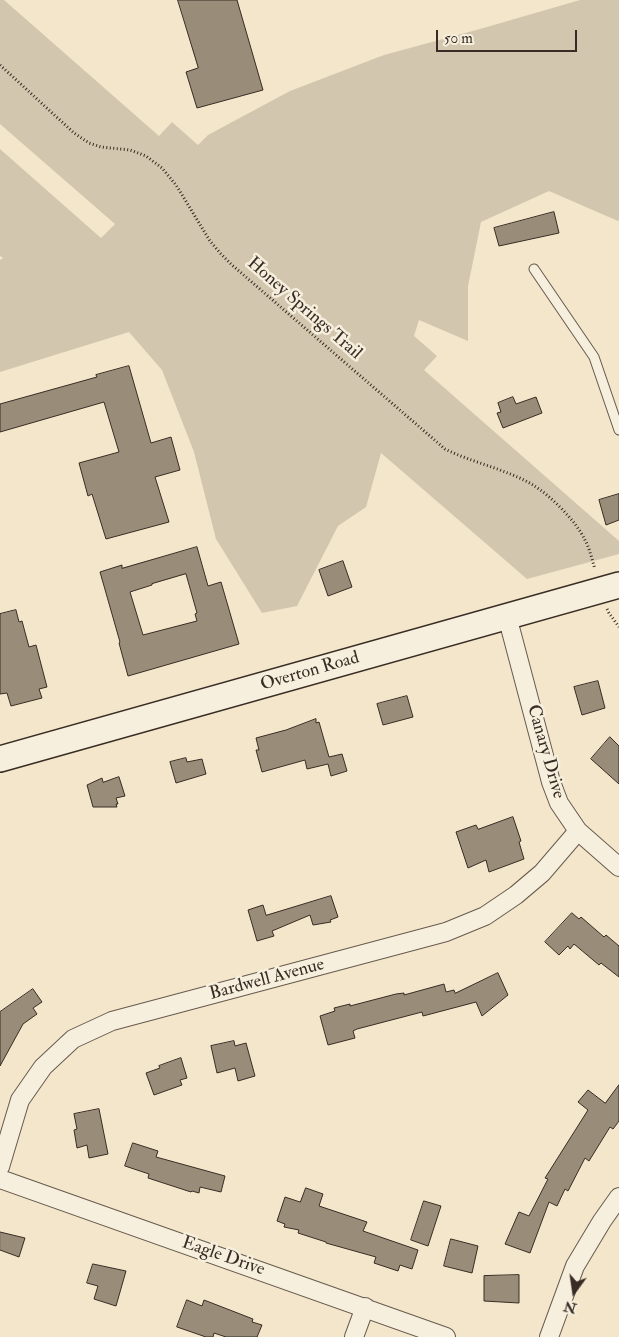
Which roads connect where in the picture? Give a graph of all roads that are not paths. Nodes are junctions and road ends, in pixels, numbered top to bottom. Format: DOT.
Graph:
graph roads {
  1 [pos="534,269"];
  2 [pos="619,430"];
  3 [pos="619,585"];
  4 [pos="508,616"];
  5 [pos="0,759"];
  6 [pos="578,830"];
  7 [pos="619,867"];
  8 [pos="0,1167"];
  9 [pos="0,1179"];
  10 [pos="619,1197"];
  11 [pos="365,1308"];
  12 [pos="354,1337"];
  13 [pos="446,1337"];
  14 [pos="549,1337"];
  1 -- 2 [label="lane"];
  3 -- 4 [label="street, Overton Road"];
  4 -- 5 [label="street, Overton Road"];
  4 -- 6 [label="street, Canary Drive"];
  6 -- 7 [label="street, Canary Drive"];
  6 -- 8 [label="street, Bardwell Avenue"];
  9 -- 11 [label="street, Eagle Drive"];
  10 -- 14 [label="street"];
  11 -- 12 [label="street"];
  11 -- 13 [label="street, Eagle Drive"];
}
